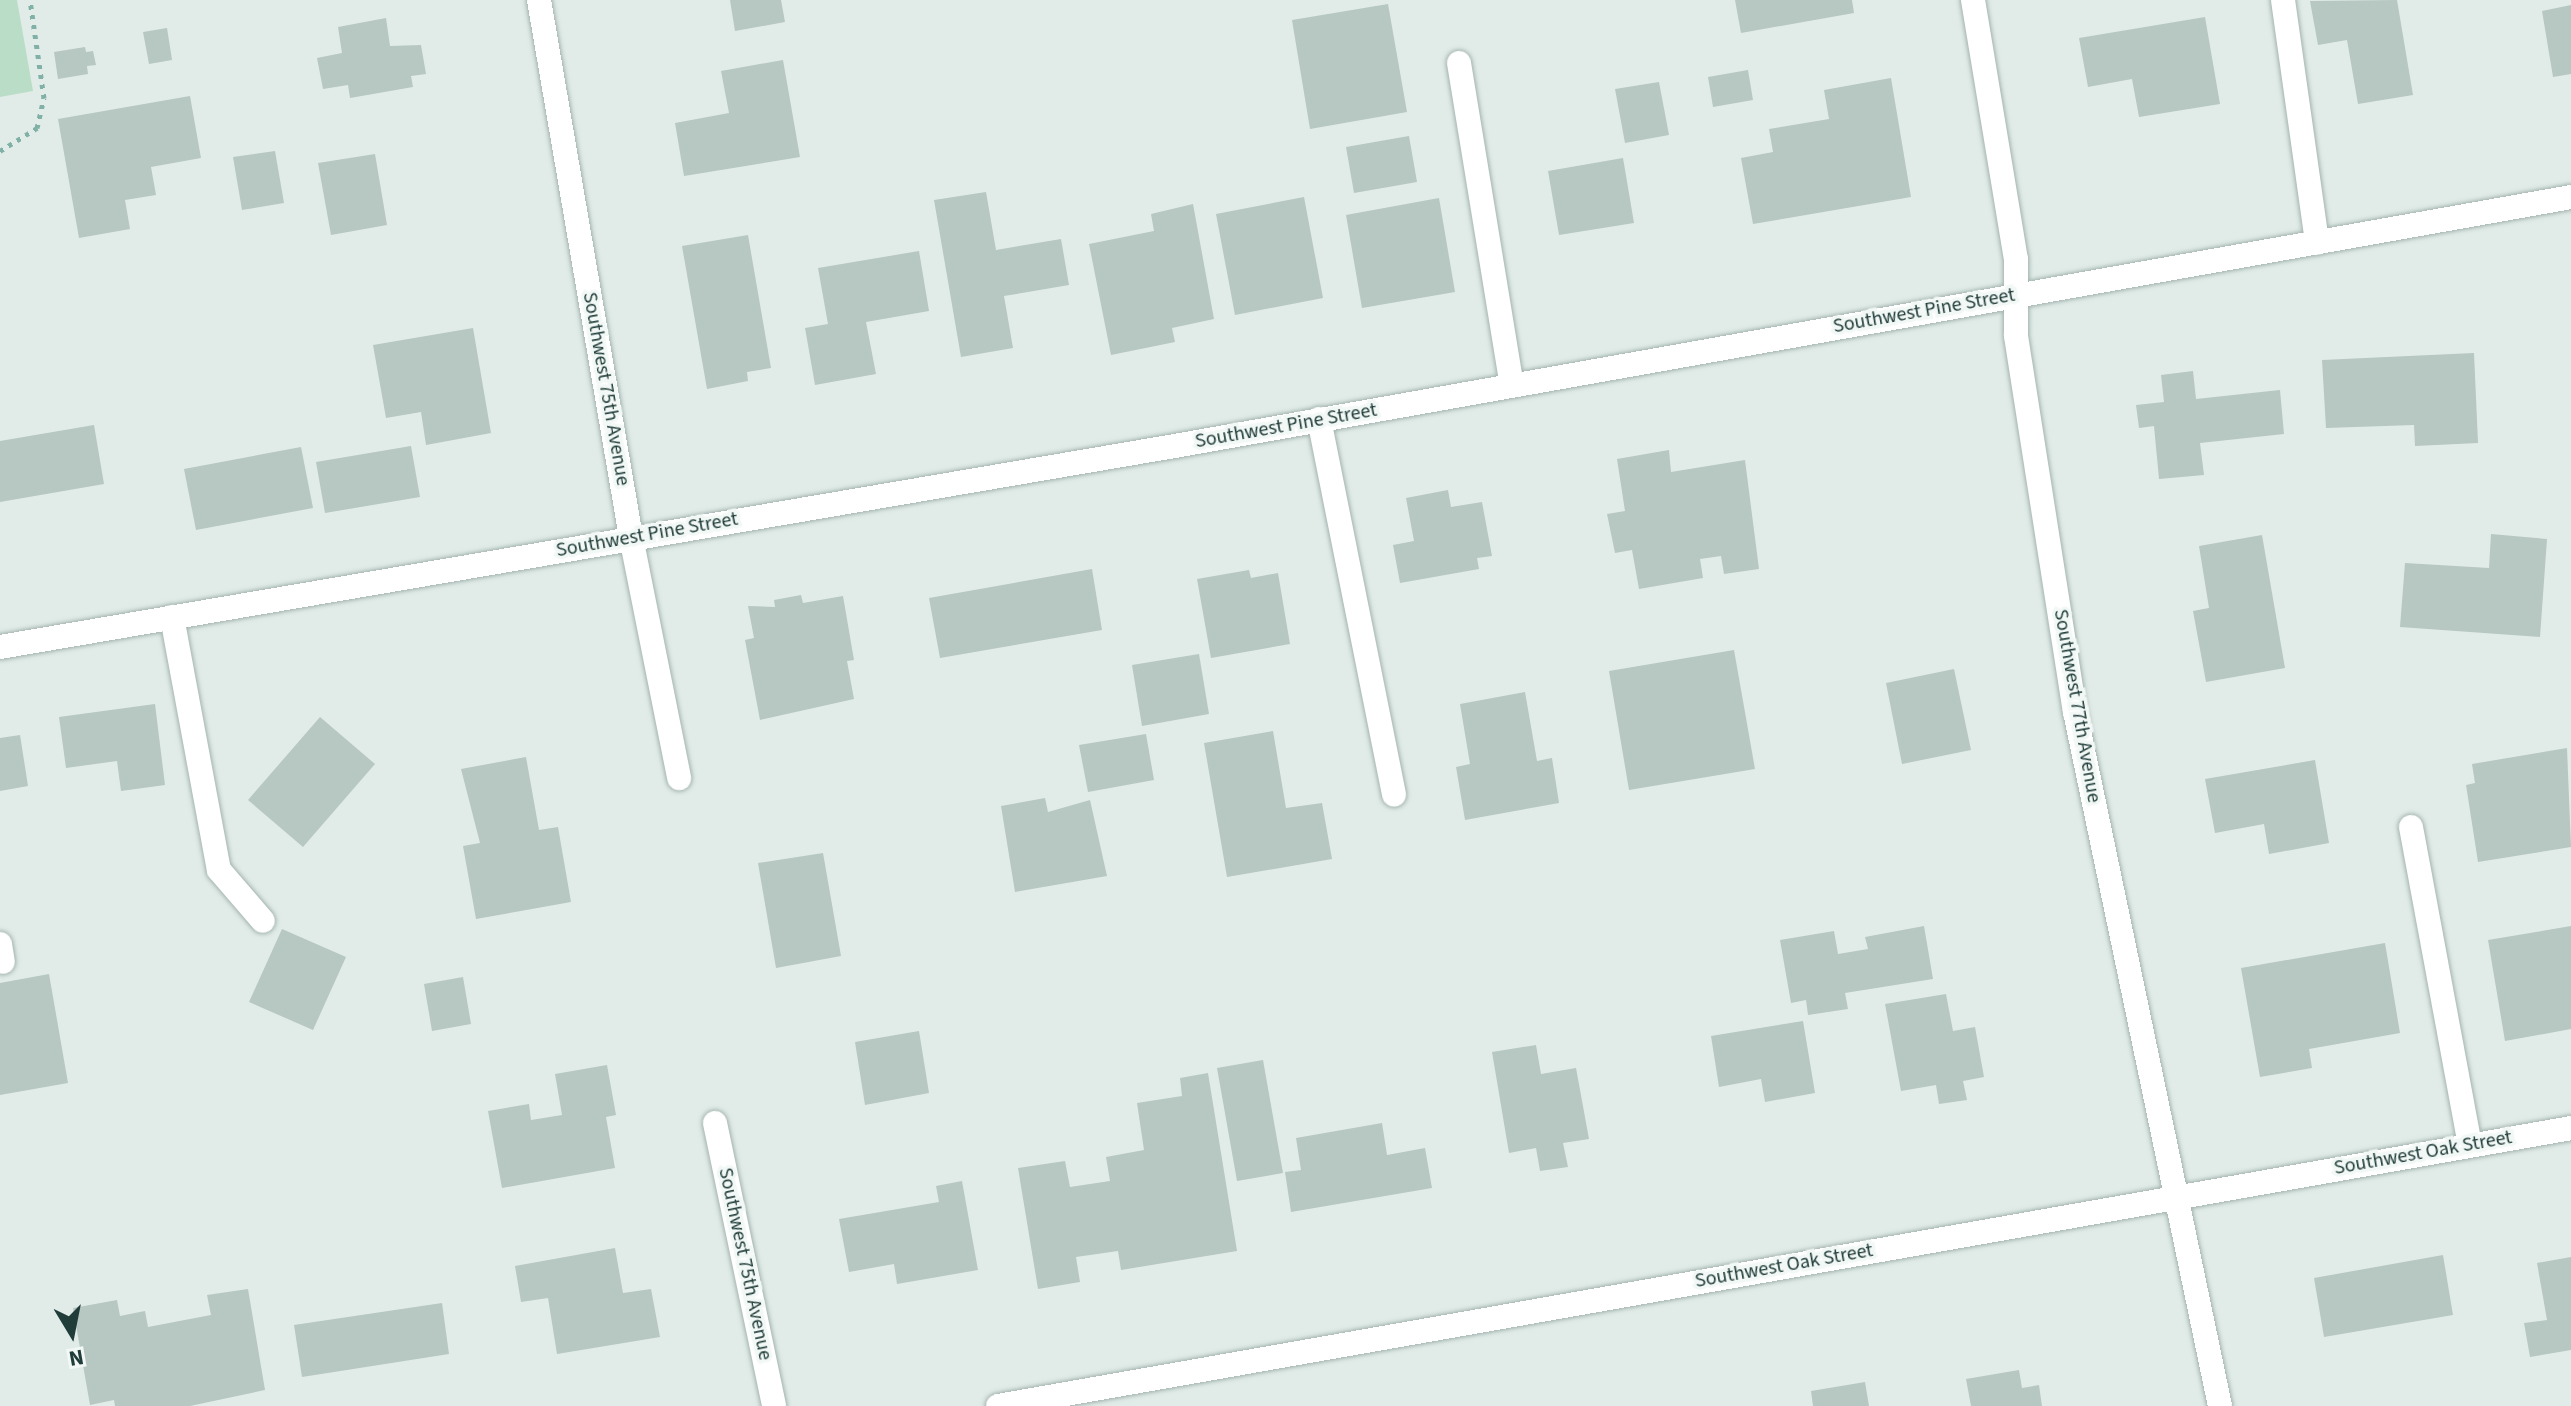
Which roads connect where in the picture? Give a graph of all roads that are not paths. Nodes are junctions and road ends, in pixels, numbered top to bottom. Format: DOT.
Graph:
graph roads {
  1 [pos="539,0"];
  2 [pos="1973,0"];
  3 [pos="2283,0"];
  4 [pos="1459,63"];
  5 [pos="2571,197"];
  6 [pos="2317,243"];
  7 [pos="2018,294"];
  8 [pos="1512,385"];
  9 [pos="1319,419"];
  10 [pos="631,537"];
  11 [pos="172,617"];
  12 [pos="0,647"];
  13 [pos="679,778"];
  14 [pos="1394,795"];
  15 [pos="2411,827"];
  16 [pos="263,921"];
  17 [pos="715,1123"];
  18 [pos="2571,1128"];
  19 [pos="2470,1145"];
  20 [pos="2177,1196"];
  21 [pos="774,1406"];
  22 [pos="998,1406"];
  23 [pos="2220,1406"];
  1 -- 10 [label="street, Southwest 75th Avenue"];
  2 -- 7 [label="street, Southwest 77th Avenue"];
  3 -- 6 [label="street"];
  4 -- 8 [label="street"];
  5 -- 6 [label="street, Southwest Pine Street"];
  6 -- 7 [label="street, Southwest Pine Street"];
  7 -- 8 [label="street, Southwest Pine Street"];
  7 -- 20 [label="street, Southwest 77th Avenue"];
  8 -- 9 [label="street, Southwest Pine Street"];
  9 -- 10 [label="street, Southwest Pine Street"];
  9 -- 14 [label="street"];
  10 -- 11 [label="street, Southwest Pine Street"];
  10 -- 13 [label="street, Southwest 75th Avenue"];
  11 -- 12 [label="street, Southwest Pine Street"];
  11 -- 16 [label="street"];
  15 -- 19 [label="street"];
  17 -- 21 [label="street, Southwest 75th Avenue"];
  18 -- 19 [label="street, Southwest Oak Street"];
  19 -- 20 [label="street, Southwest Oak Street"];
  20 -- 22 [label="street, Southwest Oak Street"];
  20 -- 23 [label="street, Southwest 77th Avenue"];
}
